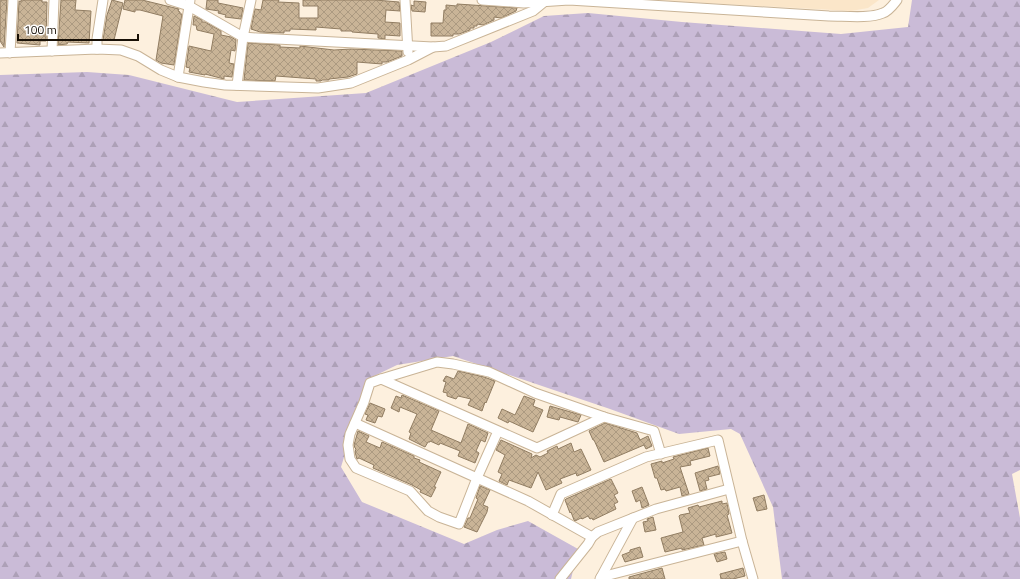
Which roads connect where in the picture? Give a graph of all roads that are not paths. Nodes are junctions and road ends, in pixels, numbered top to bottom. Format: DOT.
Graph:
graph roads {
  1 [pos="12,0"];
  2 [pos="54,0"];
  3 [pos="103,0"];
  4 [pos="170,0"];
  5 [pos="251,0"];
  6 [pos="405,0"];
  7 [pos="482,0"];
  8 [pos="897,0"];
  9 [pos="544,1"];
  10 [pos="189,3"];
  11 [pos="243,37"];
  12 [pos="408,46"];
  13 [pos="433,47"];
  14 [pos="97,49"];
  15 [pos="52,51"];
  16 [pos="10,52"];
  17 [pos="0,53"];
  18 [pos="408,60"];
  19 [pos="178,77"];
  20 [pos="237,84"];
  21 [pos="381,379"];
  22 [pos="604,417"];
  23 [pos="355,423"];
  24 [pos="498,431"];
  25 [pos="661,454"];
  26 [pos="477,478"];
  27 [pos="729,489"];
  28 [pos="552,515"];
  29 [pos="633,518"];
  30 [pos="592,537"];
  31 [pos="742,540"];
  32 [pos="601,578"];
  33 [pos="560,579"];
  34 [pos="753,579"];
  1 -- 16 [label="street"];
  2 -- 15 [label="street"];
  3 -- 14 [label="street"];
  4 -- 10 [label="street"];
  5 -- 11 [label="street"];
  6 -- 12 [label="street"];
  7 -- 9 [label="street"];
  8 -- 9 [label="street"];
  9 -- 13 [label="street"];
  10 -- 11 [label="street"];
  10 -- 19 [label="street"];
  11 -- 12 [label="street"];
  11 -- 20 [label="street"];
  12 -- 13 [label="street"];
  12 -- 18 [label="street"];
  13 -- 18 [label="street"];
  14 -- 15 [label="street"];
  14 -- 19 [label="street"];
  15 -- 16 [label="street"];
  16 -- 17 [label="street"];
  18 -- 20 [label="street"];
  19 -- 20 [label="street"];
  21 -- 22 [label="street"];
  21 -- 23 [label="street"];
  21 -- 24 [label="street"];
  22 -- 24 [label="street"];
  22 -- 25 [label="street"];
  23 -- 26 [label="street"];
  23 -- 26 [label="street"];
  24 -- 26 [label="street"];
  25 -- 27 [label="street"];
  25 -- 28 [label="street"];
  26 -- 28 [label="street"];
  27 -- 29 [label="street"];
  27 -- 31 [label="street"];
  28 -- 30 [label="street"];
  29 -- 30 [label="street"];
  29 -- 32 [label="street"];
  30 -- 33 [label="street"];
  31 -- 32 [label="street"];
  31 -- 34 [label="street"];
}
